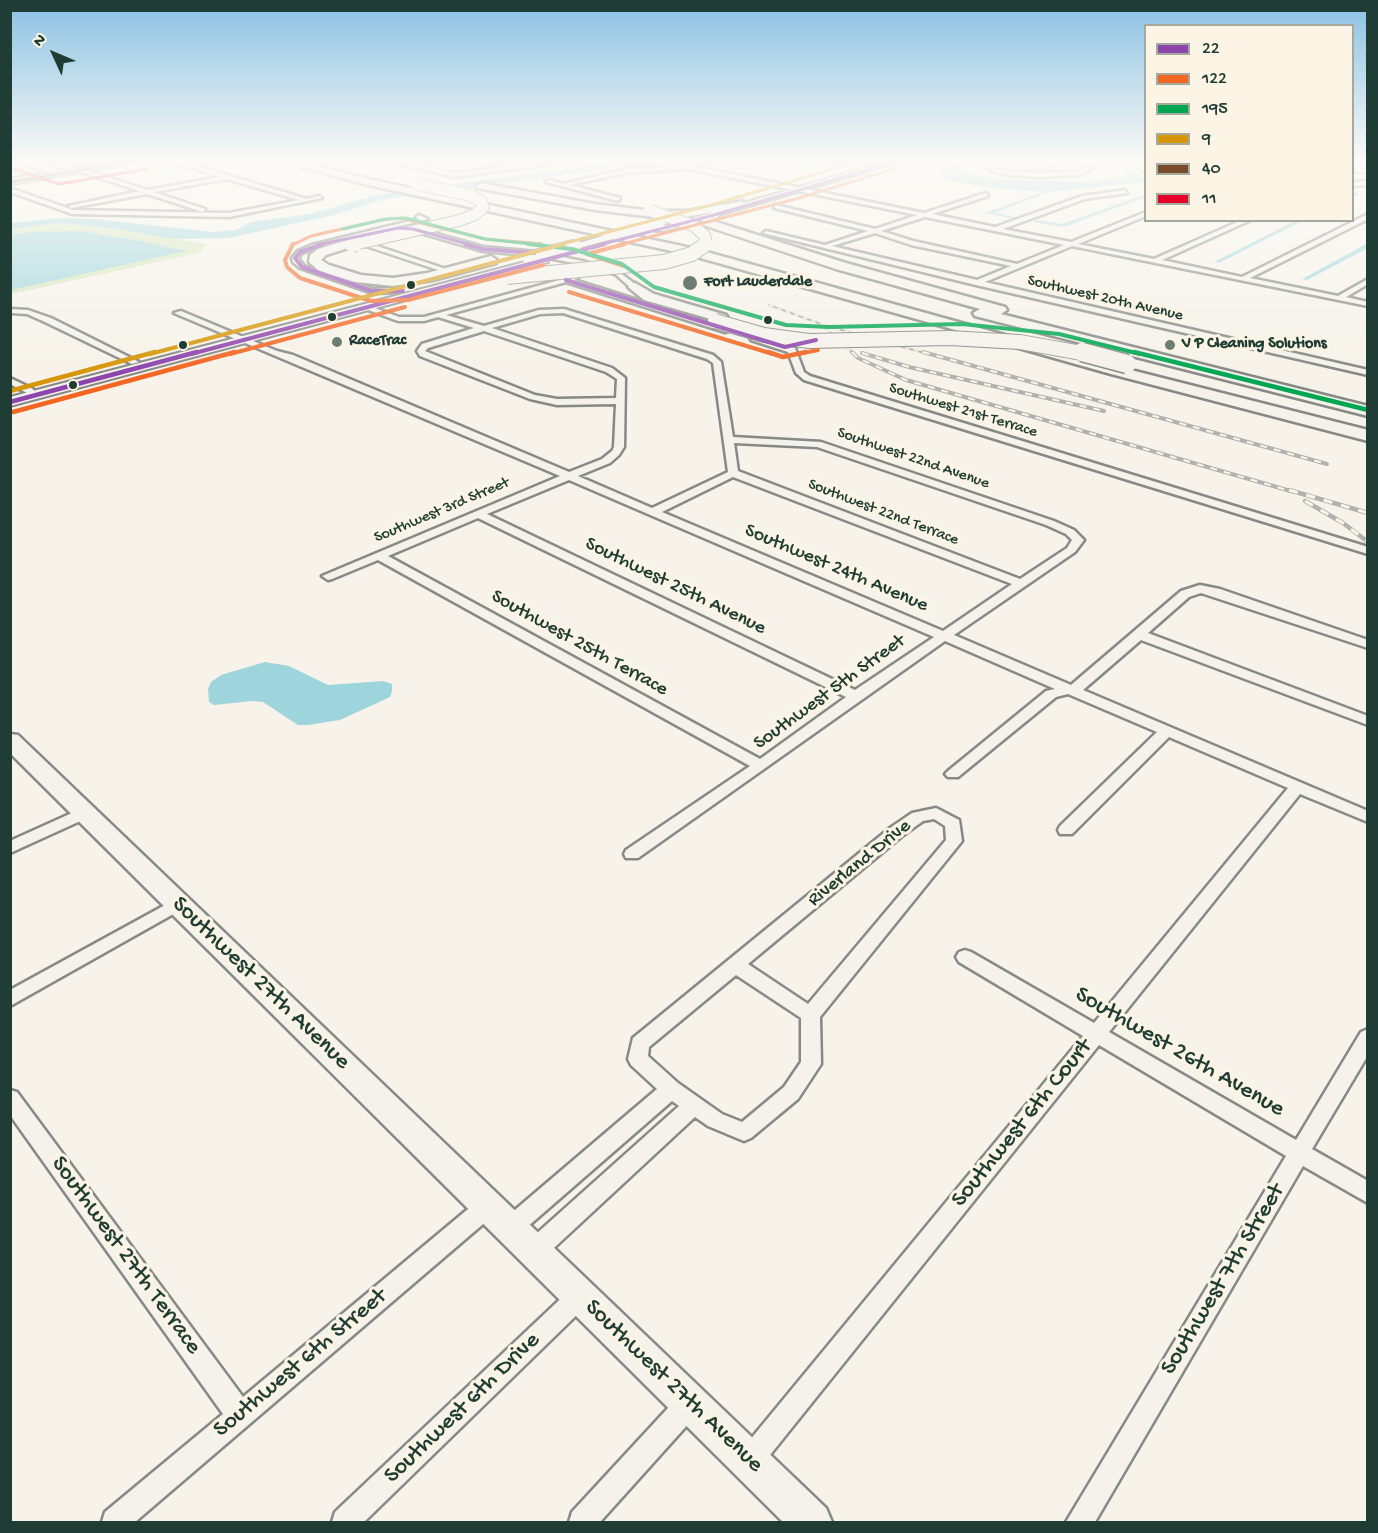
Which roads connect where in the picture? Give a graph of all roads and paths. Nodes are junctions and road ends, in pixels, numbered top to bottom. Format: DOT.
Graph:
graph roads {
  1 [pos="383,231"];
  2 [pos="408,231"];
  3 [pos="427,231"];
  4 [pos="552,231"];
  5 [pos="603,231"];
  6 [pos="611,231"];
  7 [pos="641,231"];
  8 [pos="645,231"];
  9 [pos="653,231"];
  10 [pos="700,231"];
  11 [pos="730,231"];
  12 [pos="737,231"];
  13 [pos="871,231"];
  14 [pos="875,231"];
  15 [pos="1003,231"];
  16 [pos="1105,231"];
  17 [pos="1224,231"];
  18 [pos="1339,231"];
  19 [pos="762,237"];
  20 [pos="350,242"];
  21 [pos="604,242"];
  22 [pos="1071,244"];
  23 [pos="720,245"];
  24 [pos="824,247"];
  25 [pos="510,251"];
  26 [pos="769,258"];
  27 [pos="491,260"];
  28 [pos="1155,261"];
  29 [pos="1018,266"];
  30 [pos="693,268"];
  31 [pos="606,269"];
  32 [pos="446,271"];
  33 [pos="582,276"];
  34 [pos="1243,279"];
  35 [pos="566,280"];
  36 [pos="1368,281"];
  37 [pos="976,283"];
  38 [pos="628,284"];
  39 [pos="405,293"];
  40 [pos="1339,298"];
  41 [pos="370,299"];
  42 [pos="1368,304"];
  43 [pos="10,311"];
  44 [pos="182,312"];
  45 [pos="446,314"];
  46 [pos="484,328"];
  47 [pos="242,337"];
  48 [pos="1003,357"];
  49 [pos="135,362"];
  50 [pos="1368,373"];
  51 [pos="10,380"];
  52 [pos="34,393"];
  53 [pos="10,396"];
  54 [pos="1368,400"];
  55 [pos="620,401"];
  56 [pos="10,402"];
  57 [pos="1263,410"];
  58 [pos="1368,411"];
  59 [pos="1368,416"];
  60 [pos="1368,423"];
  61 [pos="1368,434"];
  62 [pos="730,440"];
  63 [pos="1368,441"];
  64 [pos="1368,450"];
  65 [pos="733,473"];
  66 [pos="569,476"];
  67 [pos="652,512"];
  68 [pos="478,514"];
  69 [pos="1078,540"];
  70 [pos="1368,551"];
  71 [pos="378,555"];
  72 [pos="328,576"];
  73 [pos="1022,584"];
  74 [pos="1140,635"];
  75 [pos="944,636"];
  76 [pos="1368,644"];
  77 [pos="1069,690"];
  78 [pos="856,696"];
  79 [pos="1368,721"];
  80 [pos="1167,731"];
  81 [pos="10,740"];
  82 [pos="761,766"];
  83 [pos="953,774"];
  84 [pos="1298,787"];
  85 [pos="83,813"];
  86 [pos="1368,817"];
  87 [pos="1066,830"];
  88 [pos="10,848"];
  89 [pos="632,854"];
  90 [pos="178,904"];
  91 [pos="965,957"];
  92 [pos="737,966"];
  93 [pos="10,999"];
  94 [pos="810,1015"];
  95 [pos="1095,1035"];
  96 [pos="1368,1038"];
  97 [pos="671,1089"];
  98 [pos="10,1098"];
  99 [pos="694,1105"];
  100 [pos="1299,1153"];
  101 [pos="1368,1193"];
  102 [pos="488,1206"];
  103 [pos="510,1228"];
  104 [pos="534,1251"];
  105 [pos="580,1296"];
  106 [pos="690,1403"];
  107 [pos="240,1415"];
  108 [pos="749,1461"];
  109 [pos="115,1522"];
  110 [pos="345,1522"];
  111 [pos="582,1522"];
  112 [pos="812,1522"];
  113 [pos="1080,1522"];
  1 -- 20 [label="street"];
  2 -- 20 [label="highway, bridge"];
  3 -- 25 [label="street"];
  4 -- 21 [label="highway"];
  5 -- 57 [label="highway"];
  6 -- 61 [label="highway"];
  7 -- 59 [label="highway"];
  8 -- 21 [label="main road"];
  9 -- 23 [label="highway"];
  10 -- 39 [label="highway, bridge"];
  11 -- 19 [label="highway"];
  12 -- 19 [label="highway"];
  13 -- 24 [label="street"];
  14 -- 29 [label="street"];
  15 -- 22 [label="street"];
  16 -- 22 [label="street"];
  17 -- 28 [label="street"];
  18 -- 34 [label="street"];
  19 -- 24 [label="street, Southwest 20th Avenue"];
  19 -- 54 [label="highway"];
  20 -- 27 [label="highway"];
  20 -- 32 [label="street"];
  20 -- 32 [label="highway"];
  20 -- 41 [label="street"];
  21 -- 30 [label="highway"];
  21 -- 39 [label="main road"];
  21 -- 39 [label="main road, bridge"];
  22 -- 28 [label="street"];
  22 -- 29 [label="street"];
  24 -- 37 [label="street, Southwest 20th Avenue"];
  25 -- 27 [label="street"];
  25 -- 31 [label="street"];
  26 -- 58 [label="highway"];
  27 -- 32 [label="street"];
  28 -- 34 [label="street"];
  29 -- 37 [label="street"];
  31 -- 33 [label="street"];
  31 -- 38 [label="street"];
  33 -- 35 [label="street"];
  33 -- 38 [label="street"];
  34 -- 40 [label="street"];
  35 -- 45 [label="street"];
  35 -- 70 [label="street, Southwest 21st Terrace"];
  36 -- 40 [label="street"];
  37 -- 50 [label="street, Southwest 20th Avenue"];
  38 -- 60 [label="highway, bridge"];
  39 -- 41 [label="main road"];
  40 -- 42 [label="street"];
  41 -- 45 [label="street"];
  41 -- 47 [label="main road"];
  43 -- 49 [label="street"];
  44 -- 47 [label="street, Southwest 24th Avenue"];
  45 -- 46 [label="street"];
  46 -- 55 [label="street"];
  46 -- 55 [label="street"];
  46 -- 62 [label="street"];
  47 -- 49 [label="main road"];
  47 -- 52 [label="main road"];
  47 -- 66 [label="street, Southwest 24th Avenue"];
  48 -- 64 [label="highway"];
  49 -- 52 [label="main road"];
  51 -- 52 [label="street"];
  52 -- 53 [label="main road"];
  52 -- 56 [label="main road"];
  55 -- 66 [label="street"];
  57 -- 61 [label="highway"];
  57 -- 63 [label="highway"];
  62 -- 65 [label="street"];
  62 -- 69 [label="street, Southwest 22nd Avenue"];
  65 -- 67 [label="street"];
  65 -- 73 [label="street, Southwest 22nd Terrace"];
  66 -- 67 [label="street, Southwest 24th Avenue"];
  66 -- 68 [label="street, Southwest 3rd Street"];
  67 -- 75 [label="street, Southwest 24th Avenue"];
  68 -- 71 [label="street, Southwest 3rd Street"];
  68 -- 78 [label="street, Southwest 25th Avenue"];
  69 -- 73 [label="street, Southwest 5th Street"];
  71 -- 72 [label="street, Southwest 3rd Street"];
  71 -- 82 [label="street, Southwest 25th Terrace"];
  73 -- 75 [label="street, Southwest 5th Street"];
  74 -- 76 [label="street"];
  74 -- 77 [label="street"];
  74 -- 79 [label="street"];
  75 -- 77 [label="street, Southwest 24th Avenue"];
  75 -- 78 [label="street, Southwest 5th Street"];
  77 -- 80 [label="street, Southwest 24th Avenue"];
  77 -- 83 [label="street"];
  78 -- 82 [label="street, Southwest 5th Street"];
  80 -- 84 [label="street, Southwest 24th Avenue"];
  80 -- 87 [label="street"];
  81 -- 85 [label="street, Southwest 27th Avenue"];
  82 -- 89 [label="street, Southwest 5th Street"];
  84 -- 86 [label="street, Southwest 24th Avenue"];
  84 -- 95 [label="street, Southwest 6th Court"];
  85 -- 88 [label="street"];
  85 -- 90 [label="street, Southwest 27th Avenue"];
  90 -- 93 [label="street"];
  90 -- 102 [label="street, Southwest 27th Avenue"];
  91 -- 95 [label="street, Southwest 26th Avenue"];
  92 -- 94 [label="street"];
  92 -- 94 [label="street, Riverland Drive"];
  92 -- 97 [label="street"];
  94 -- 99 [label="street"];
  95 -- 100 [label="street, Southwest 26th Avenue"];
  95 -- 108 [label="street, Southwest 6th Court"];
  96 -- 100 [label="street, Southwest 7th Street"];
  97 -- 99 [label="street"];
  97 -- 103 [label="street"];
  98 -- 107 [label="street, Southwest 27th Terrace"];
  99 -- 104 [label="street"];
  100 -- 101 [label="street, Southwest 26th Avenue"];
  100 -- 113 [label="street, Southwest 7th Street"];
  102 -- 103 [label="street, Southwest 27th Avenue"];
  102 -- 107 [label="street, Southwest 6th Street"];
  103 -- 104 [label="street, Southwest 27th Avenue"];
  104 -- 105 [label="street, Southwest 27th Avenue"];
  105 -- 106 [label="street, Southwest 27th Avenue"];
  105 -- 110 [label="street, Southwest 6th Drive"];
  106 -- 108 [label="street, Southwest 27th Avenue"];
  106 -- 111 [label="street"];
  107 -- 109 [label="street, Southwest 6th Street"];
  108 -- 112 [label="street, Southwest 27th Avenue"];
}
